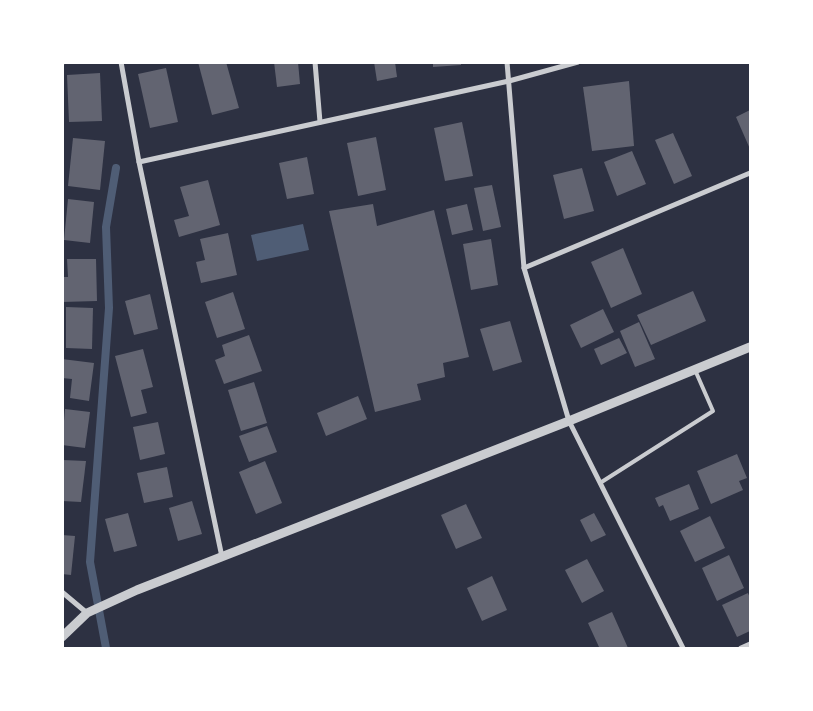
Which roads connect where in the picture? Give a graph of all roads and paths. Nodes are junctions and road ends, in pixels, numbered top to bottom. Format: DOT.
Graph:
graph roads {
  1 [pos="121,62"];
  2 [pos="315,62"];
  3 [pos="507,62"];
  4 [pos="578,62"];
  5 [pos="509,81"];
  6 [pos="320,122"];
  7 [pos="139,162"];
  8 [pos="750,173"];
  9 [pos="524,268"];
  10 [pos="750,347"];
  11 [pos="695,370"];
  12 [pos="569,421"];
  13 [pos="600,483"];
  14 [pos="222,557"];
  15 [pos="62,592"];
  16 [pos="87,613"];
  17 [pos="62,637"];
  18 [pos="750,644"];
  19 [pos="683,648"];
  20 [pos="741,648"];
  1 -- 7 [label="street"];
  2 -- 6 [label="street"];
  3 -- 5 [label="street"];
  4 -- 5 [label="street"];
  5 -- 6 [label="street"];
  5 -- 9 [label="street"];
  6 -- 7 [label="street"];
  7 -- 14 [label="street"];
  8 -- 9 [label="street"];
  9 -- 12 [label="street"];
  10 -- 11 [label="street"];
  11 -- 12 [label="street"];
  11 -- 13 [label="lane"];
  12 -- 13 [label="street"];
  12 -- 14 [label="street"];
  13 -- 19 [label="street"];
  14 -- 16 [label="street"];
  15 -- 16 [label="street"];
  16 -- 17 [label="street"];
  18 -- 20 [label="street"];
}
